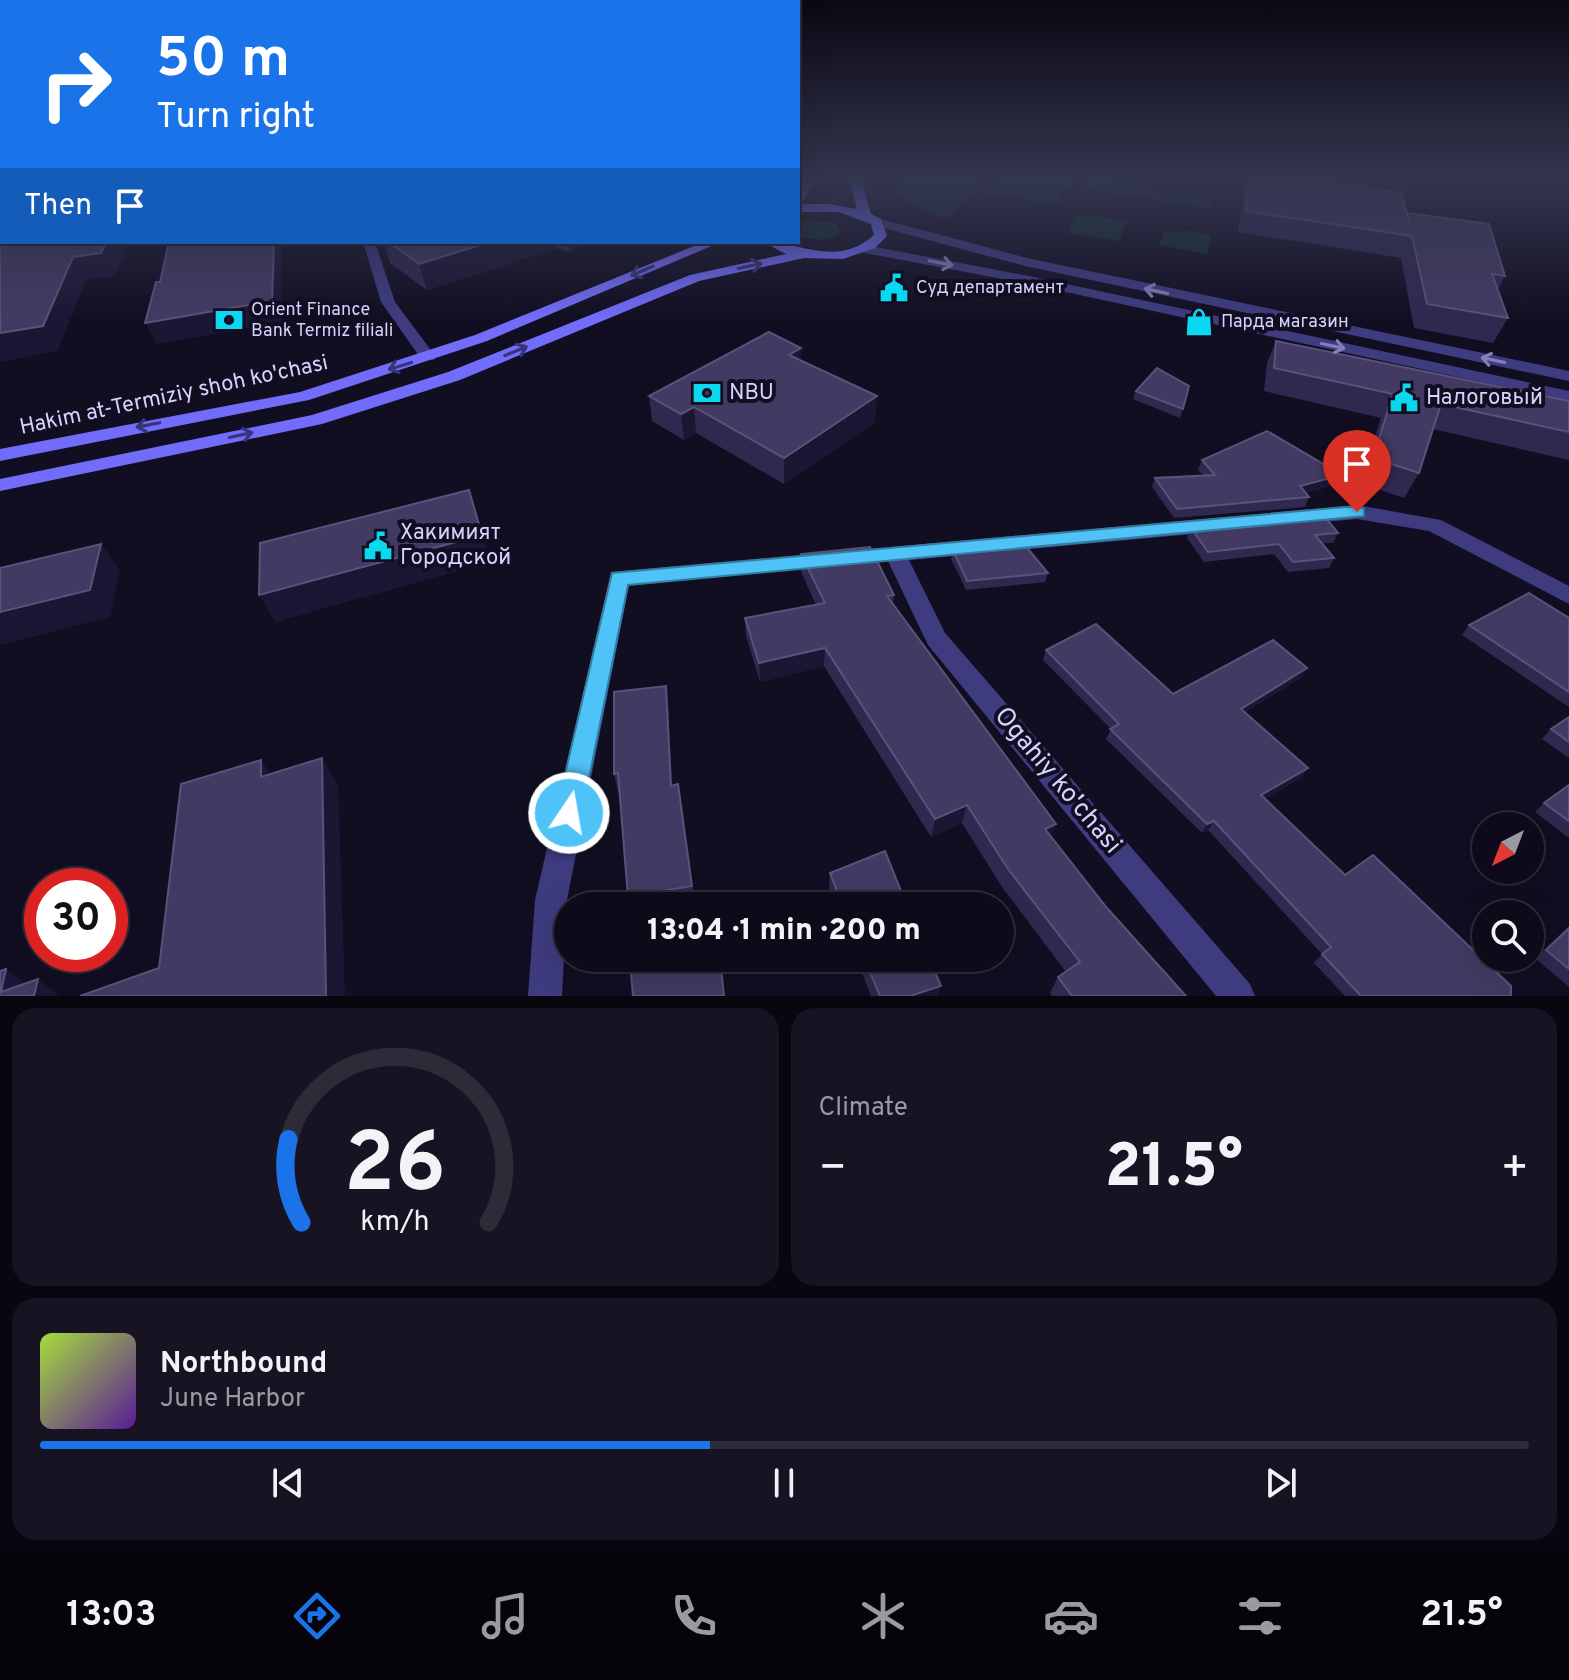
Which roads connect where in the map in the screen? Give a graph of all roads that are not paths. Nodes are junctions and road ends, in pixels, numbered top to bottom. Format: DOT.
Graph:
graph roads {
  1 [pos="875,225"];
  2 [pos="897,225"];
  3 [pos="370,244"];
  4 [pos="710,244"];
  5 [pos="775,244"];
  6 [pos="865,249"];
  7 [pos="804,254"];
  8 [pos="428,357"];
  9 [pos="1569,376"];
  10 [pos="1569,396"];
  11 [pos="0,455"];
  12 [pos="0,485"];
  13 [pos="895,553"];
  14 [pos="1569,596"];
  15 [pos="545,996"];
  16 [pos="1238,996"];
  1 -- 6 [label="main road"];
  9 -- 2 [label="street, one-way"];
  3 -- 8 [label="street"];
  4 -- 8 [label="main road, Hakim at-Termiziy shoh ko'chasi, one-way"];
  5 -- 7 [label="main road"];
  6 -- 7 [label="main road"];
  6 -- 10 [label="street, one-way"];
  12 -- 7 [label="main road, one-way"];
  8 -- 11 [label="main road, Hakim at-Termiziy shoh ko'chasi, one-way"];
  13 -- 14 [label="street"];
  13 -- 15 [label="street"];
  13 -- 16 [label="street, Ogahiy ko'chasi"];
}
